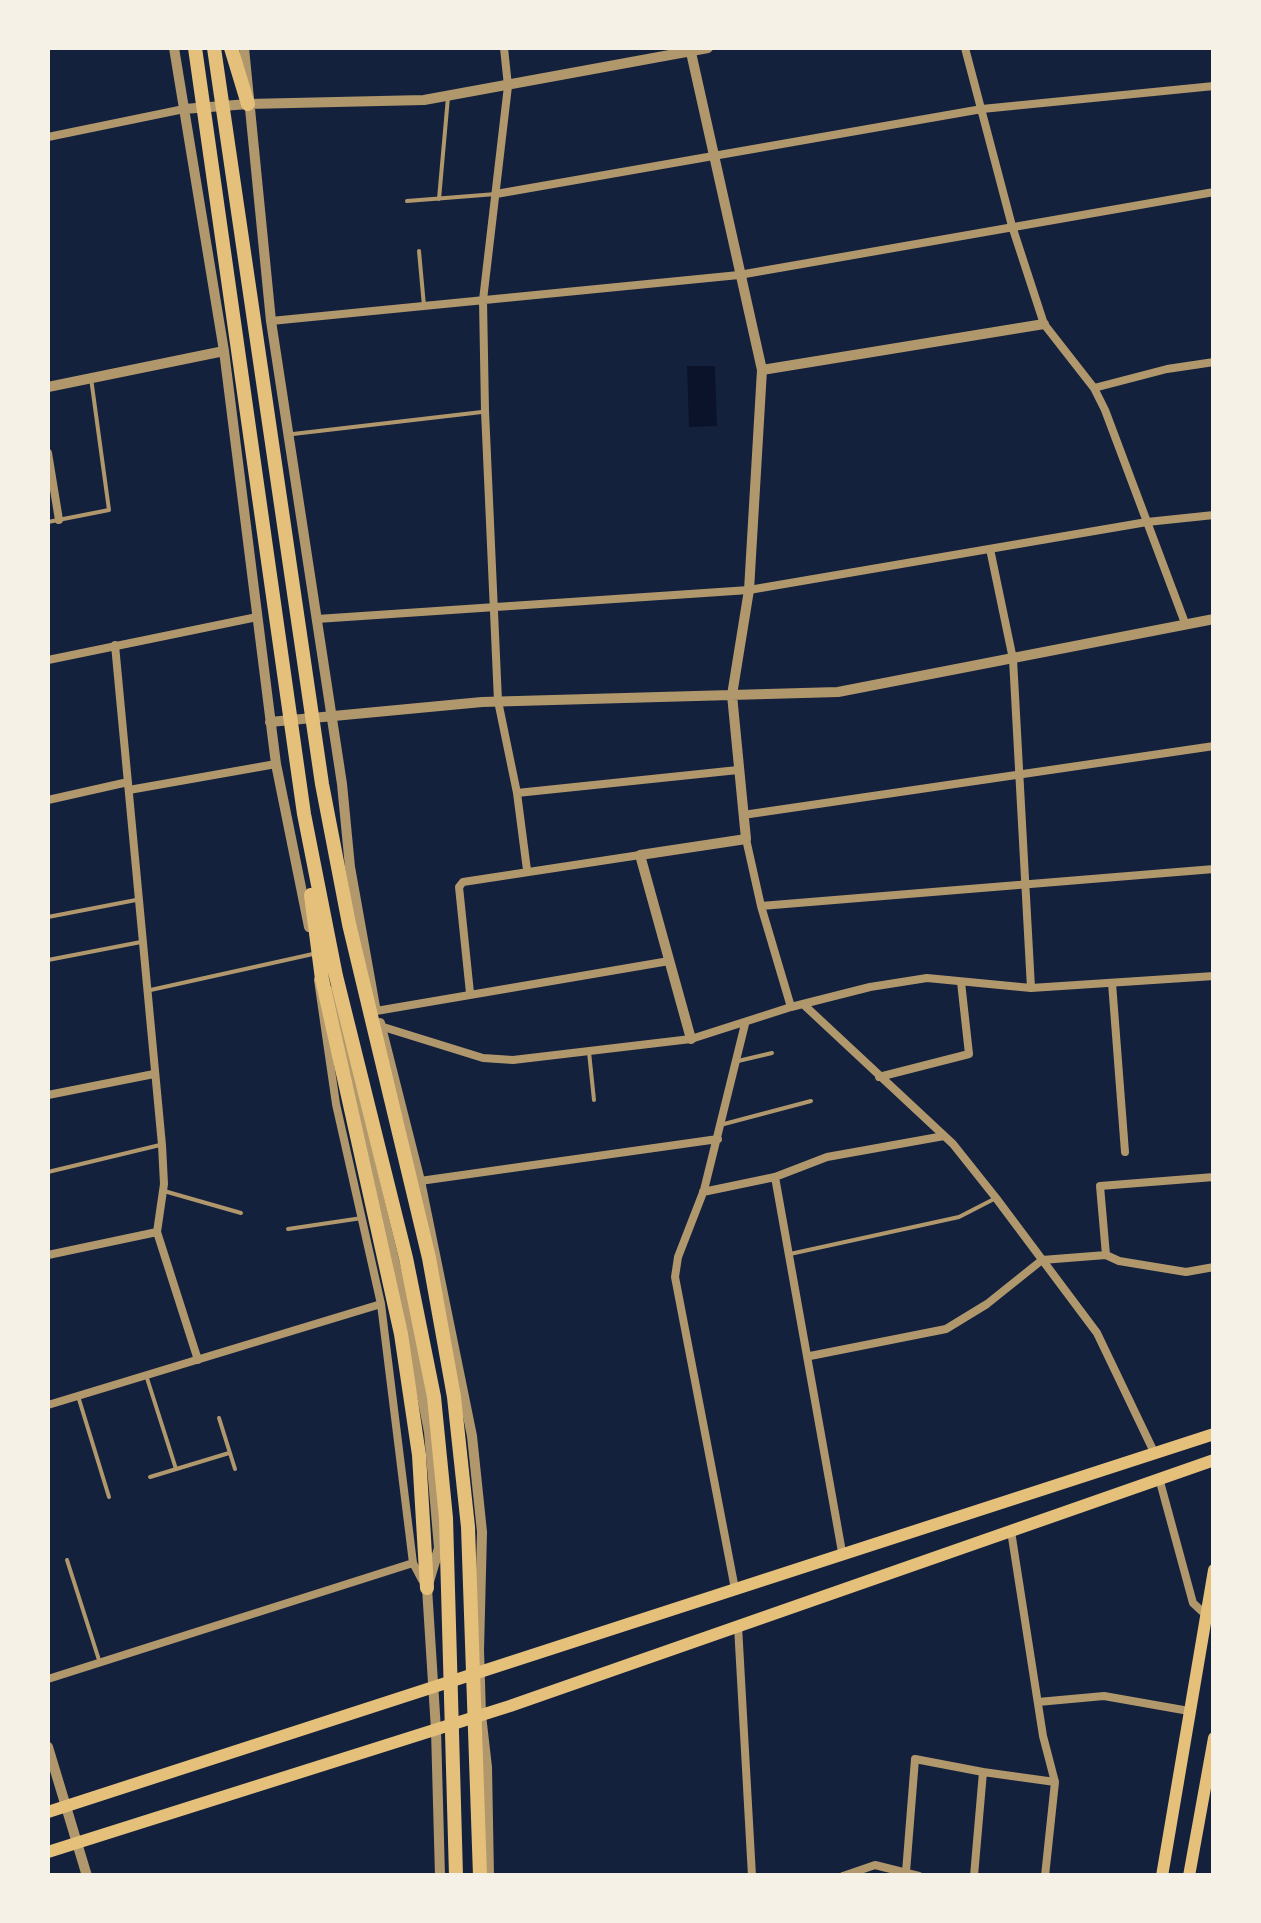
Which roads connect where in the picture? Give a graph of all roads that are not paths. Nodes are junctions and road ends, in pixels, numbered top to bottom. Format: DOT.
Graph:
graph roads {
  1 [pos="174,48"];
  2 [pos="195,48"];
  3 [pos="214,48"];
  4 [pos="231,48"];
  5 [pos="244,48"];
  6 [pos="504,48"];
  7 [pos="708,48"];
  8 [pos="965,48"];
  9 [pos="690,49"];
  10 [pos="508,86"];
  11 [pos="1214,86"];
  12 [pos="448,96"];
  13 [pos="248,104"];
  14 [pos="184,109"];
  15 [pos="982,109"];
  16 [pos="48,137"];
  17 [pos="714,156"];
  18 [pos="1214,192"];
  19 [pos="496,194"];
  20 [pos="439,199"];
  21 [pos="407,202"];
  22 [pos="1012,226"];
  23 [pos="419,251"];
  24 [pos="739,275"];
  25 [pos="482,300"];
  26 [pos="424,306"];
  27 [pos="271,321"];
  28 [pos="1044,324"];
  29 [pos="224,351"];
  30 [pos="1214,362"];
  31 [pos="762,370"];
  32 [pos="91,378"];
  33 [pos="48,384"];
  34 [pos="1094,388"];
  35 [pos="485,411"];
  36 [pos="288,435"];
  37 [pos="48,454"];
  38 [pos="1214,514"];
  39 [pos="59,520"];
  40 [pos="48,522"];
  41 [pos="1147,522"];
  42 [pos="990,549"];
  43 [pos="749,590"];
  44 [pos="495,605"];
  45 [pos="256,617"];
  46 [pos="317,618"];
  47 [pos="1214,619"];
  48 [pos="1184,623"];
  49 [pos="115,645"];
  50 [pos="1013,659"];
  51 [pos="48,660"];
  52 [pos="732,695"];
  53 [pos="498,701"];
  54 [pos="330,718"];
  55 [pos="270,722"];
  56 [pos="1214,746"];
  57 [pos="276,764"];
  58 [pos="738,770"];
  59 [pos="1020,774"];
  60 [pos="128,786"];
  61 [pos="516,792"];
  62 [pos="48,800"];
  63 [pos="304,814"];
  64 [pos="742,815"];
  65 [pos="746,839"];
  66 [pos="640,855"];
  67 [pos="1214,869"];
  68 [pos="528,870"];
  69 [pos="1025,883"];
  70 [pos="138,900"];
  71 [pos="762,906"];
  72 [pos="48,916"];
  73 [pos="142,942"];
  74 [pos="314,954"];
  75 [pos="48,960"];
  76 [pos="669,961"];
  77 [pos="318,970"];
  78 [pos="1214,976"];
  79 [pos="961,982"];
  80 [pos="1112,983"];
  81 [pos="1031,988"];
  82 [pos="146,991"];
  83 [pos="470,993"];
  84 [pos="803,1004"];
  85 [pos="792,1006"];
  86 [pos="376,1011"];
  87 [pos="745,1024"];
  88 [pos="380,1026"];
  89 [pos="691,1039"];
  90 [pos="589,1052"];
  91 [pos="772,1053"];
  92 [pos="736,1062"];
  93 [pos="154,1074"];
  94 [pos="879,1077"];
  95 [pos="48,1095"];
  96 [pos="594,1100"];
  97 [pos="811,1101"];
  98 [pos="722,1124"];
  99 [pos="944,1136"];
  100 [pos="718,1139"];
  101 [pos="162,1144"];
  102 [pos="1125,1152"];
  103 [pos="48,1172"];
  104 [pos="776,1177"];
  105 [pos="1214,1178"];
  106 [pos="420,1181"];
  107 [pos="163,1190"];
  108 [pos="704,1192"];
  109 [pos="996,1198"];
  110 [pos="241,1213"];
  111 [pos="362,1218"];
  112 [pos="288,1229"];
  113 [pos="156,1232"];
  114 [pos="790,1254"];
  115 [pos="48,1255"];
  116 [pos="1106,1255"];
  117 [pos="1042,1260"];
  118 [pos="1214,1267"];
  119 [pos="381,1304"];
  120 [pos="810,1356"];
  121 [pos="198,1360"];
  122 [pos="146,1376"];
  123 [pos="78,1396"];
  124 [pos="48,1405"];
  125 [pos="219,1418"];
  126 [pos="1214,1434"];
  127 [pos="1154,1452"];
  128 [pos="229,1453"];
  129 [pos="1214,1460"];
  130 [pos="176,1469"];
  131 [pos="235,1469"];
  132 [pos="150,1477"];
  133 [pos="1159,1478"];
  134 [pos="108,1497"];
  135 [pos="1011,1531"];
  136 [pos="842,1552"];
  137 [pos="68,1560"];
  138 [pos="413,1563"];
  139 [pos="1214,1570"];
  140 [pos="427,1588"];
  141 [pos="735,1590"];
  142 [pos="1206,1615"];
  143 [pos="738,1626"];
  144 [pos="100,1662"];
  145 [pos="482,1672"];
  146 [pos="48,1679"];
  147 [pos="432,1690"];
  148 [pos="1038,1702"];
  149 [pos="1189,1711"];
  150 [pos="481,1715"];
  151 [pos="436,1730"];
  152 [pos="1213,1744"];
  153 [pos="48,1747"];
  154 [pos="982,1772"];
  155 [pos="1055,1782"];
  156 [pos="65,1806"];
  157 [pos="48,1812"];
  158 [pos="78,1843"];
  159 [pos="48,1852"];
  160 [pos="906,1872"];
  161 [pos="87,1876"];
  162 [pos="440,1876"];
  163 [pos="456,1876"];
  164 [pos="480,1876"];
  165 [pos="489,1876"];
  166 [pos="752,1876"];
  167 [pos="843,1876"];
  168 [pos="918,1876"];
  169 [pos="974,1876"];
  170 [pos="1045,1876"];
  171 [pos="1162,1876"];
  172 [pos="1189,1876"];
  1 -- 14 [label="street"];
  2 -- 63 [label="highway"];
  3 -- 164 [label="highway"];
  4 -- 13 [label="highway"];
  5 -- 13 [label="street"];
  6 -- 10 [label="street"];
  7 -- 9 [label="street"];
  8 -- 15 [label="street"];
  9 -- 10 [label="street"];
  9 -- 17 [label="street"];
  10 -- 12 [label="street"];
  10 -- 19 [label="street"];
  11 -- 15 [label="street"];
  12 -- 13 [label="street"];
  12 -- 20 [label="lane"];
  13 -- 14 [label="street"];
  13 -- 27 [label="street"];
  14 -- 16 [label="street"];
  14 -- 29 [label="street"];
  15 -- 17 [label="street"];
  15 -- 22 [label="street"];
  17 -- 19 [label="street"];
  17 -- 24 [label="street"];
  18 -- 22 [label="street"];
  19 -- 20 [label="lane"];
  19 -- 25 [label="street"];
  20 -- 21 [label="lane"];
  22 -- 24 [label="street"];
  22 -- 28 [label="street"];
  23 -- 26 [label="lane"];
  24 -- 25 [label="street"];
  24 -- 31 [label="street"];
  25 -- 26 [label="street"];
  25 -- 35 [label="street"];
  26 -- 27 [label="street"];
  27 -- 36 [label="street"];
  28 -- 31 [label="street"];
  28 -- 34 [label="street"];
  29 -- 32 [label="street"];
  29 -- 45 [label="street"];
  30 -- 34 [label="street"];
  31 -- 43 [label="street"];
  32 -- 33 [label="street"];
  32 -- 39 [label="lane"];
  34 -- 41 [label="street"];
  35 -- 36 [label="lane"];
  35 -- 44 [label="street"];
  36 -- 46 [label="street"];
  37 -- 39 [label="street"];
  38 -- 41 [label="street"];
  39 -- 40 [label="lane"];
  41 -- 42 [label="street"];
  41 -- 48 [label="street"];
  42 -- 43 [label="street"];
  42 -- 50 [label="street"];
  43 -- 44 [label="street"];
  43 -- 52 [label="street"];
  44 -- 46 [label="street"];
  44 -- 53 [label="street"];
  45 -- 49 [label="street"];
  45 -- 55 [label="street"];
  46 -- 54 [label="street"];
  47 -- 48 [label="street"];
  48 -- 50 [label="street"];
  49 -- 51 [label="street"];
  49 -- 60 [label="street"];
  50 -- 52 [label="street"];
  50 -- 59 [label="street"];
  52 -- 53 [label="street"];
  52 -- 58 [label="street"];
  53 -- 54 [label="street"];
  53 -- 61 [label="street"];
  54 -- 55 [label="street"];
  54 -- 86 [label="street"];
  55 -- 57 [label="street"];
  56 -- 59 [label="street"];
  57 -- 60 [label="street"];
  57 -- 74 [label="street"];
  58 -- 61 [label="street"];
  58 -- 64 [label="street"];
  59 -- 64 [label="street"];
  59 -- 69 [label="street"];
  60 -- 62 [label="street"];
  60 -- 70 [label="street"];
  61 -- 68 [label="street"];
  63 -- 140 [label="highway"];
  63 -- 163 [label="highway"];
  64 -- 65 [label="street"];
  65 -- 66 [label="street"];
  65 -- 71 [label="street"];
  66 -- 68 [label="street"];
  66 -- 76 [label="street"];
  67 -- 69 [label="street"];
  68 -- 83 [label="street"];
  69 -- 71 [label="street"];
  69 -- 81 [label="street"];
  70 -- 72 [label="lane"];
  70 -- 73 [label="street"];
  71 -- 85 [label="street"];
  73 -- 75 [label="lane"];
  73 -- 82 [label="street"];
  74 -- 77 [label="street"];
  74 -- 82 [label="lane"];
  76 -- 83 [label="street"];
  76 -- 89 [label="street"];
  77 -- 111 [label="street"];
  77 -- 140 [label="street"];
  78 -- 80 [label="street"];
  79 -- 81 [label="street"];
  79 -- 84 [label="street"];
  79 -- 94 [label="street"];
  80 -- 81 [label="street"];
  80 -- 102 [label="street"];
  82 -- 93 [label="street"];
  83 -- 86 [label="street"];
  84 -- 85 [label="street"];
  84 -- 94 [label="street"];
  85 -- 87 [label="street"];
  86 -- 88 [label="street"];
  87 -- 89 [label="street"];
  87 -- 92 [label="street"];
  88 -- 90 [label="street"];
  88 -- 106 [label="street"];
  89 -- 90 [label="street"];
  90 -- 96 [label="lane"];
  91 -- 92 [label="lane"];
  92 -- 98 [label="street"];
  93 -- 95 [label="street"];
  93 -- 101 [label="street"];
  94 -- 99 [label="street"];
  97 -- 98 [label="lane"];
  98 -- 100 [label="street"];
  99 -- 104 [label="street"];
  99 -- 109 [label="street"];
  100 -- 106 [label="street"];
  100 -- 108 [label="street"];
  101 -- 103 [label="lane"];
  101 -- 107 [label="street"];
  104 -- 108 [label="street"];
  104 -- 114 [label="street"];
  105 -- 116 [label="street"];
  106 -- 145 [label="street"];
  107 -- 110 [label="lane"];
  107 -- 113 [label="street"];
  108 -- 141 [label="street"];
  109 -- 114 [label="lane"];
  109 -- 117 [label="street"];
  111 -- 112 [label="lane"];
  111 -- 119 [label="street"];
  113 -- 115 [label="street"];
  113 -- 121 [label="street"];
  114 -- 120 [label="street"];
  116 -- 117 [label="street"];
  116 -- 118 [label="street"];
  117 -- 120 [label="street"];
  117 -- 127 [label="street"];
  119 -- 121 [label="street"];
  119 -- 138 [label="street"];
  120 -- 136 [label="street"];
  121 -- 122 [label="street"];
  122 -- 123 [label="street"];
  122 -- 130 [label="lane"];
  123 -- 124 [label="street"];
  123 -- 134 [label="lane"];
  125 -- 128 [label="lane"];
  126 -- 127 [label="main road"];
  127 -- 136 [label="main road"];
  128 -- 130 [label="lane"];
  128 -- 131 [label="lane"];
  129 -- 133 [label="main road"];
  130 -- 132 [label="lane"];
  133 -- 135 [label="main road"];
  133 -- 142 [label="street"];
  135 -- 143 [label="main road"];
  135 -- 148 [label="street"];
  136 -- 141 [label="main road"];
  137 -- 144 [label="lane"];
  138 -- 140 [label="street"];
  138 -- 144 [label="street"];
  139 -- 142 [label="main road"];
  140 -- 147 [label="street"];
  141 -- 145 [label="main road"];
  142 -- 149 [label="main road"];
  143 -- 150 [label="main road"];
  143 -- 166 [label="street"];
  144 -- 146 [label="street"];
  145 -- 147 [label="main road"];
  145 -- 150 [label="street"];
  147 -- 151 [label="street"];
  147 -- 156 [label="main road"];
  148 -- 149 [label="street"];
  148 -- 155 [label="street"];
  149 -- 171 [label="main road"];
  150 -- 151 [label="main road"];
  150 -- 165 [label="street"];
  151 -- 158 [label="main road"];
  151 -- 162 [label="street"];
  152 -- 172 [label="main road"];
  153 -- 156 [label="street"];
  154 -- 155 [label="street"];
  154 -- 160 [label="street"];
  154 -- 169 [label="street"];
  155 -- 170 [label="street"];
  156 -- 157 [label="main road"];
  156 -- 158 [label="street"];
  158 -- 159 [label="main road"];
  158 -- 161 [label="street"];
  160 -- 167 [label="street"];
  160 -- 168 [label="street"];
}
